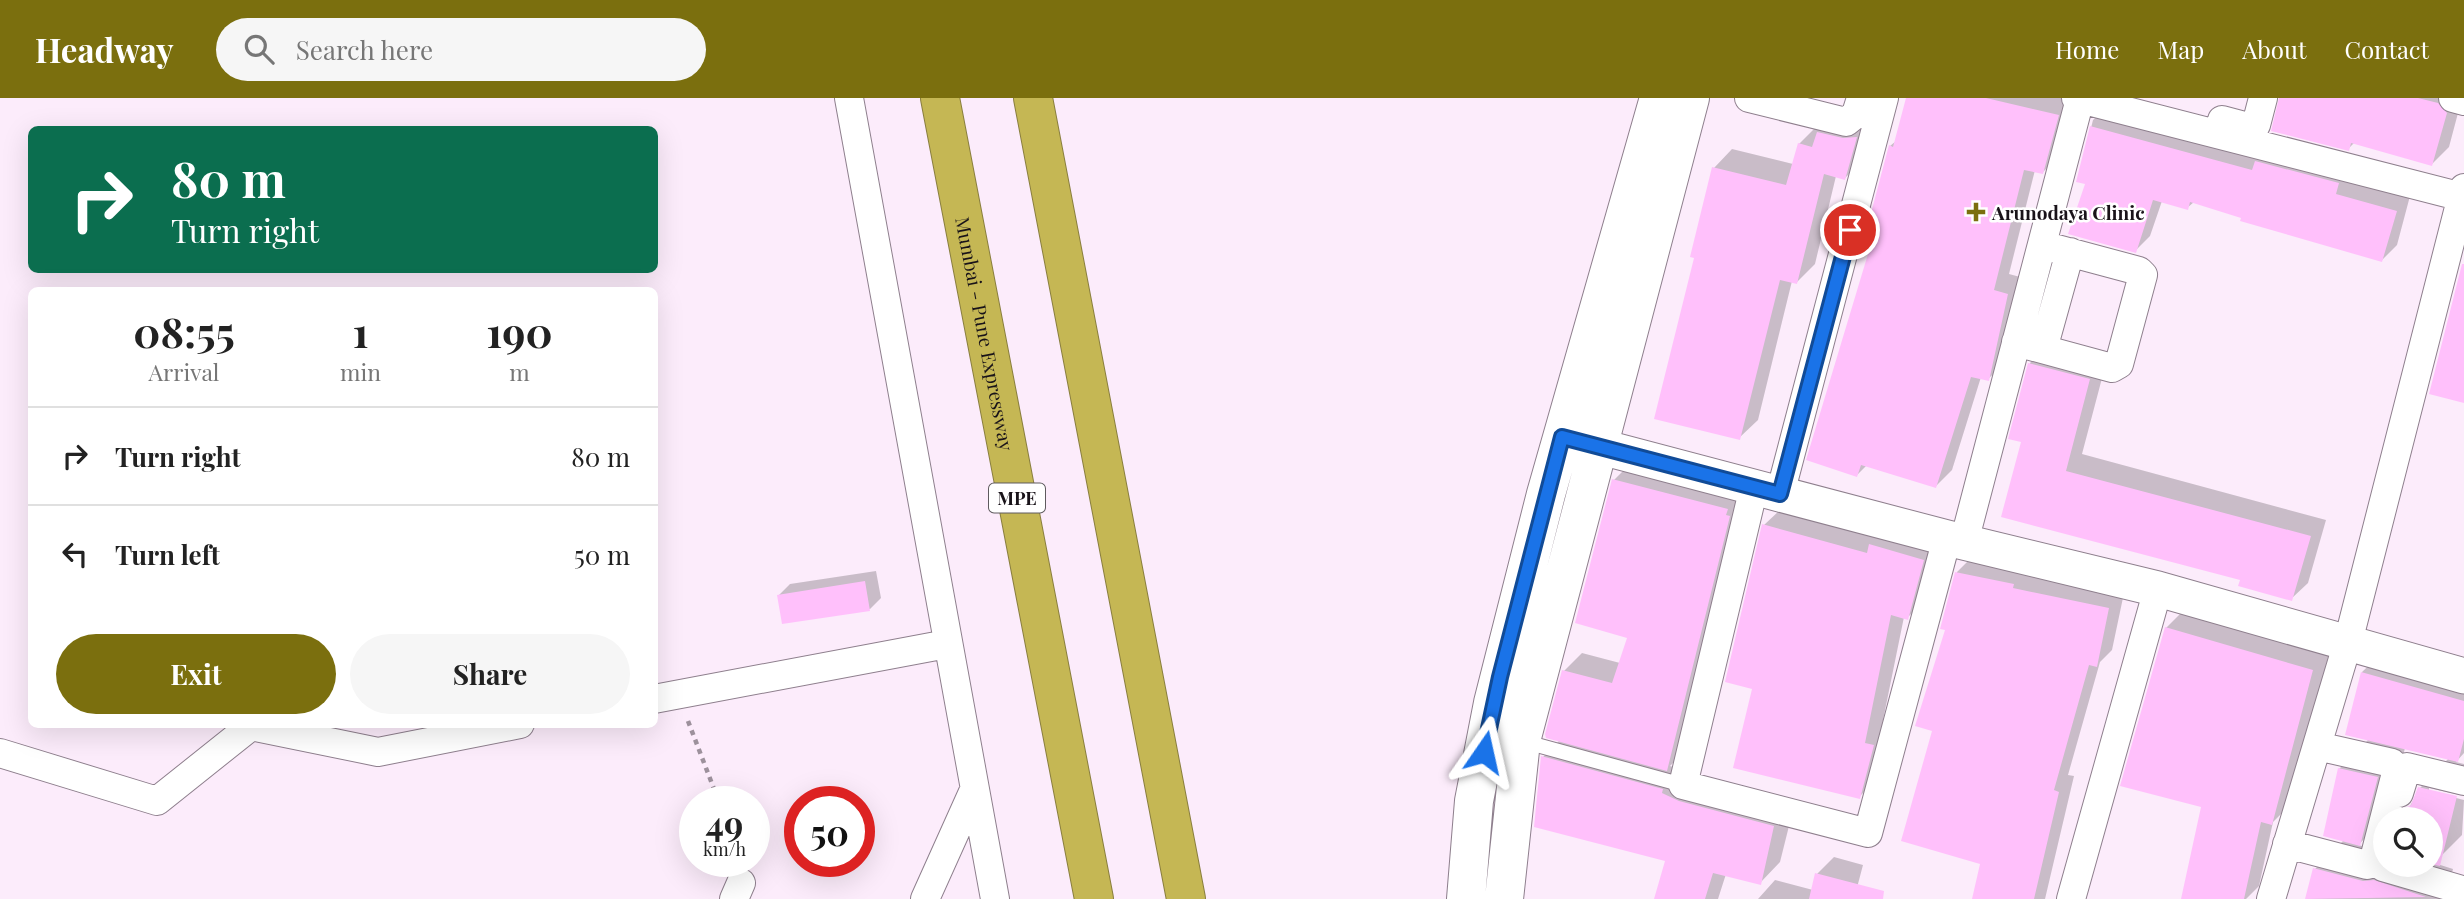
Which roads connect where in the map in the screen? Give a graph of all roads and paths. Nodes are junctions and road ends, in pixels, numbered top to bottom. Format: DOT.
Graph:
graph roads {
  1 [pos="849,98"];
  2 [pos="940,98"];
  3 [pos="1033,98"];
  4 [pos="1659,98"];
  5 [pos="1690,98"];
  6 [pos="1749,98"];
  7 [pos="1861,98"];
  8 [pos="1884,98"];
  9 [pos="2078,98"];
  10 [pos="2263,98"];
  11 [pos="2213,116"];
  12 [pos="2463,192"];
  13 [pos="2042,245"];
  14 [pos="2070,252"];
  15 [pos="2016,342"];
  16 [pos="2043,349"];
  17 [pos="1580,441"];
  18 [pos="1767,490"];
  19 [pos="1955,540"];
  20 [pos="2158,589"];
  21 [pos="2348,642"];
  22 [pos="947,644"];
  23 [pos="2464,676"];
  24 [pos="666,696"];
  25 [pos="249,728"];
  26 [pos="261,728"];
  27 [pos="500,728"];
  28 [pos="1521,741"];
  29 [pos="2317,746"];
  30 [pos="0,753"];
  31 [pos="2464,781"];
  32 [pos="1683,785"];
  33 [pos="711,786"];
  34 [pos="974,790"];
  35 [pos="2395,807"];
  36 [pos="2287,844"];
  37 [pos="2417,877"];
  38 [pos="2462,890"];
  39 [pos="925,899"];
  40 [pos="995,899"];
  41 [pos="1094,899"];
  42 [pos="1186,899"];
  43 [pos="1465,899"];
  44 [pos="1504,899"];
  45 [pos="2071,899"];
  46 [pos="2271,899"];
  1 -- 22 [label="street"];
  2 -- 41 [label="highway, Mumbai - Pune Expressway / MPE"];
  3 -- 42 [label="highway"];
  4 -- 17 [label="main road"];
  5 -- 17 [label="main road"];
  6 -- 7 [label="street"];
  8 -- 18 [label="street"];
  9 -- 11 [label="street"];
  9 -- 13 [label="street"];
  10 -- 11 [label="street"];
  11 -- 12 [label="street"];
  12 -- 21 [label="street"];
  13 -- 14 [label="street"];
  13 -- 15 [label="street"];
  14 -- 16 [label="street"];
  14 -- 16 [label="street"];
  15 -- 16 [label="street"];
  15 -- 19 [label="street"];
  17 -- 18 [label="street"];
  17 -- 28 [label="main road"];
  17 -- 43 [label="main road"];
  18 -- 19 [label="street"];
  18 -- 32 [label="street"];
  19 -- 20 [label="street"];
  19 -- 32 [label="street"];
  20 -- 21 [label="street"];
  20 -- 45 [label="street"];
  21 -- 23 [label="street"];
  21 -- 29 [label="street"];
  22 -- 24 [label="street"];
  22 -- 34 [label="street"];
  24 -- 33 [label="path"];
  25 -- 30 [label="street"];
  26 -- 27 [label="street"];
  28 -- 32 [label="lane"];
  28 -- 44 [label="main road"];
  29 -- 36 [label="street"];
  29 -- 36 [label="street"];
  31 -- 35 [label="street"];
  34 -- 39 [label="street"];
  34 -- 40 [label="street"];
  36 -- 46 [label="street"];
  37 -- 38 [label="street"];
}
